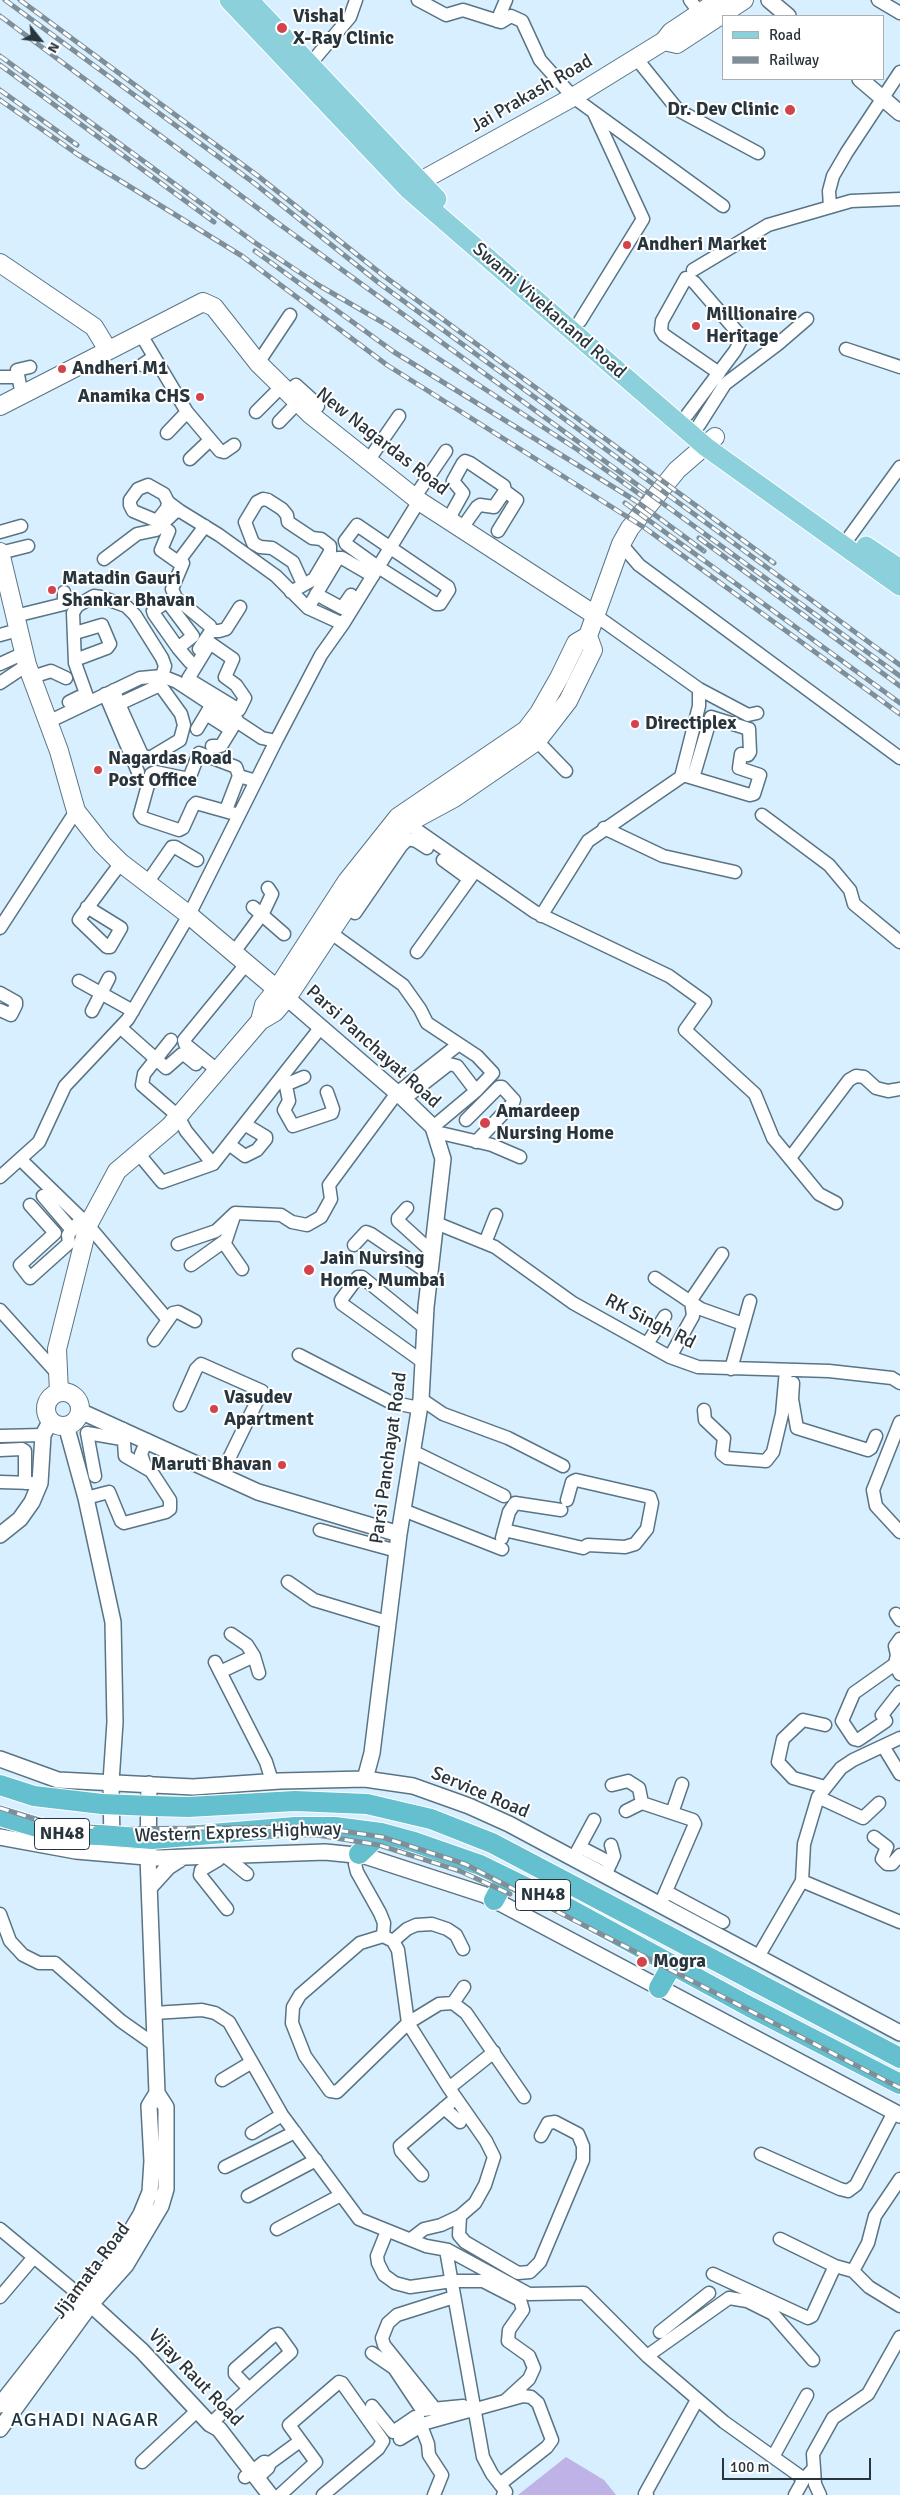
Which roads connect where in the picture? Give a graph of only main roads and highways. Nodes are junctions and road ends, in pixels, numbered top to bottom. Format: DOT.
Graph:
graph roads {
  1 [pos="229,0"];
  2 [pos="249,0"];
  3 [pos="718,0"];
  4 [pos="744,0"];
  5 [pos="699,12"];
  6 [pos="305,70"];
  7 [pos="419,182"];
  8 [pos="0,263"];
  9 [pos="108,350"];
  10 [pos="0,406"];
  11 [pos="710,442"];
  12 [pos="0,552"];
  13 [pos="900,569"];
  14 [pos="900,586"];
  15 [pos="595,615"];
  16 [pos="585,643"];
  17 [pos="402,821"];
  18 [pos="282,994"];
  19 [pos="59,1392"];
  20 [pos="0,1785"];
  21 [pos="0,1816"];
  22 [pos="381,1833"];
  23 [pos="359,1854"];
  24 [pos="506,1878"];
  25 [pos="494,1900"];
  26 [pos="672,1964"];
  27 [pos="658,1988"];
  28 [pos="900,2058"];
  29 [pos="900,2084"];
  1 -- 6 [label="main road, Swami Vivekanand Road"];
  2 -- 6 [label="main road, Swami Vivekanand Road"];
  3 -- 5 [label="main road, Jai Prakash Road"];
  4 -- 5 [label="main road, Jai Prakash Road"];
  5 -- 7 [label="main road, Jai Prakash Road"];
  6 -- 7 [label="main road, Swami Vivekanand Road"];
  6 -- 11 [label="main road, Swami Vivekanand Road"];
  7 -- 11 [label="main road, Swami Vivekanand Road"];
  8 -- 9 [label="main road"];
  9 -- 10 [label="main road, New Nagardas Road"];
  9 -- 15 [label="main road, New Nagardas Road"];
  11 -- 13 [label="main road, Swami Vivekanand Road"];
  11 -- 14 [label="main road, Swami Vivekanand Road"];
  11 -- 15 [label="main road"];
  12 -- 18 [label="main road"];
  15 -- 16 [label="main road"];
  16 -- 17 [label="main road"];
  16 -- 17 [label="main road"];
  17 -- 18 [label="main road"];
  17 -- 18 [label="main road"];
  18 -- 19 [label="main road"];
  19 -- 19 [label="main road"];
  20 -- 28 [label="highway, Western Express Highway / NH48, bridge"];
  21 -- 22 [label="highway, Western Express Highway / NH48, bridge"];
  22 -- 23 [label="highway"];
  22 -- 24 [label="highway, Western Express Highway / NH48"];
  24 -- 25 [label="highway"];
  24 -- 26 [label="highway, Western Express Highway / NH48"];
  26 -- 27 [label="highway"];
  26 -- 29 [label="highway, Western Express Highway / NH48"];
}
